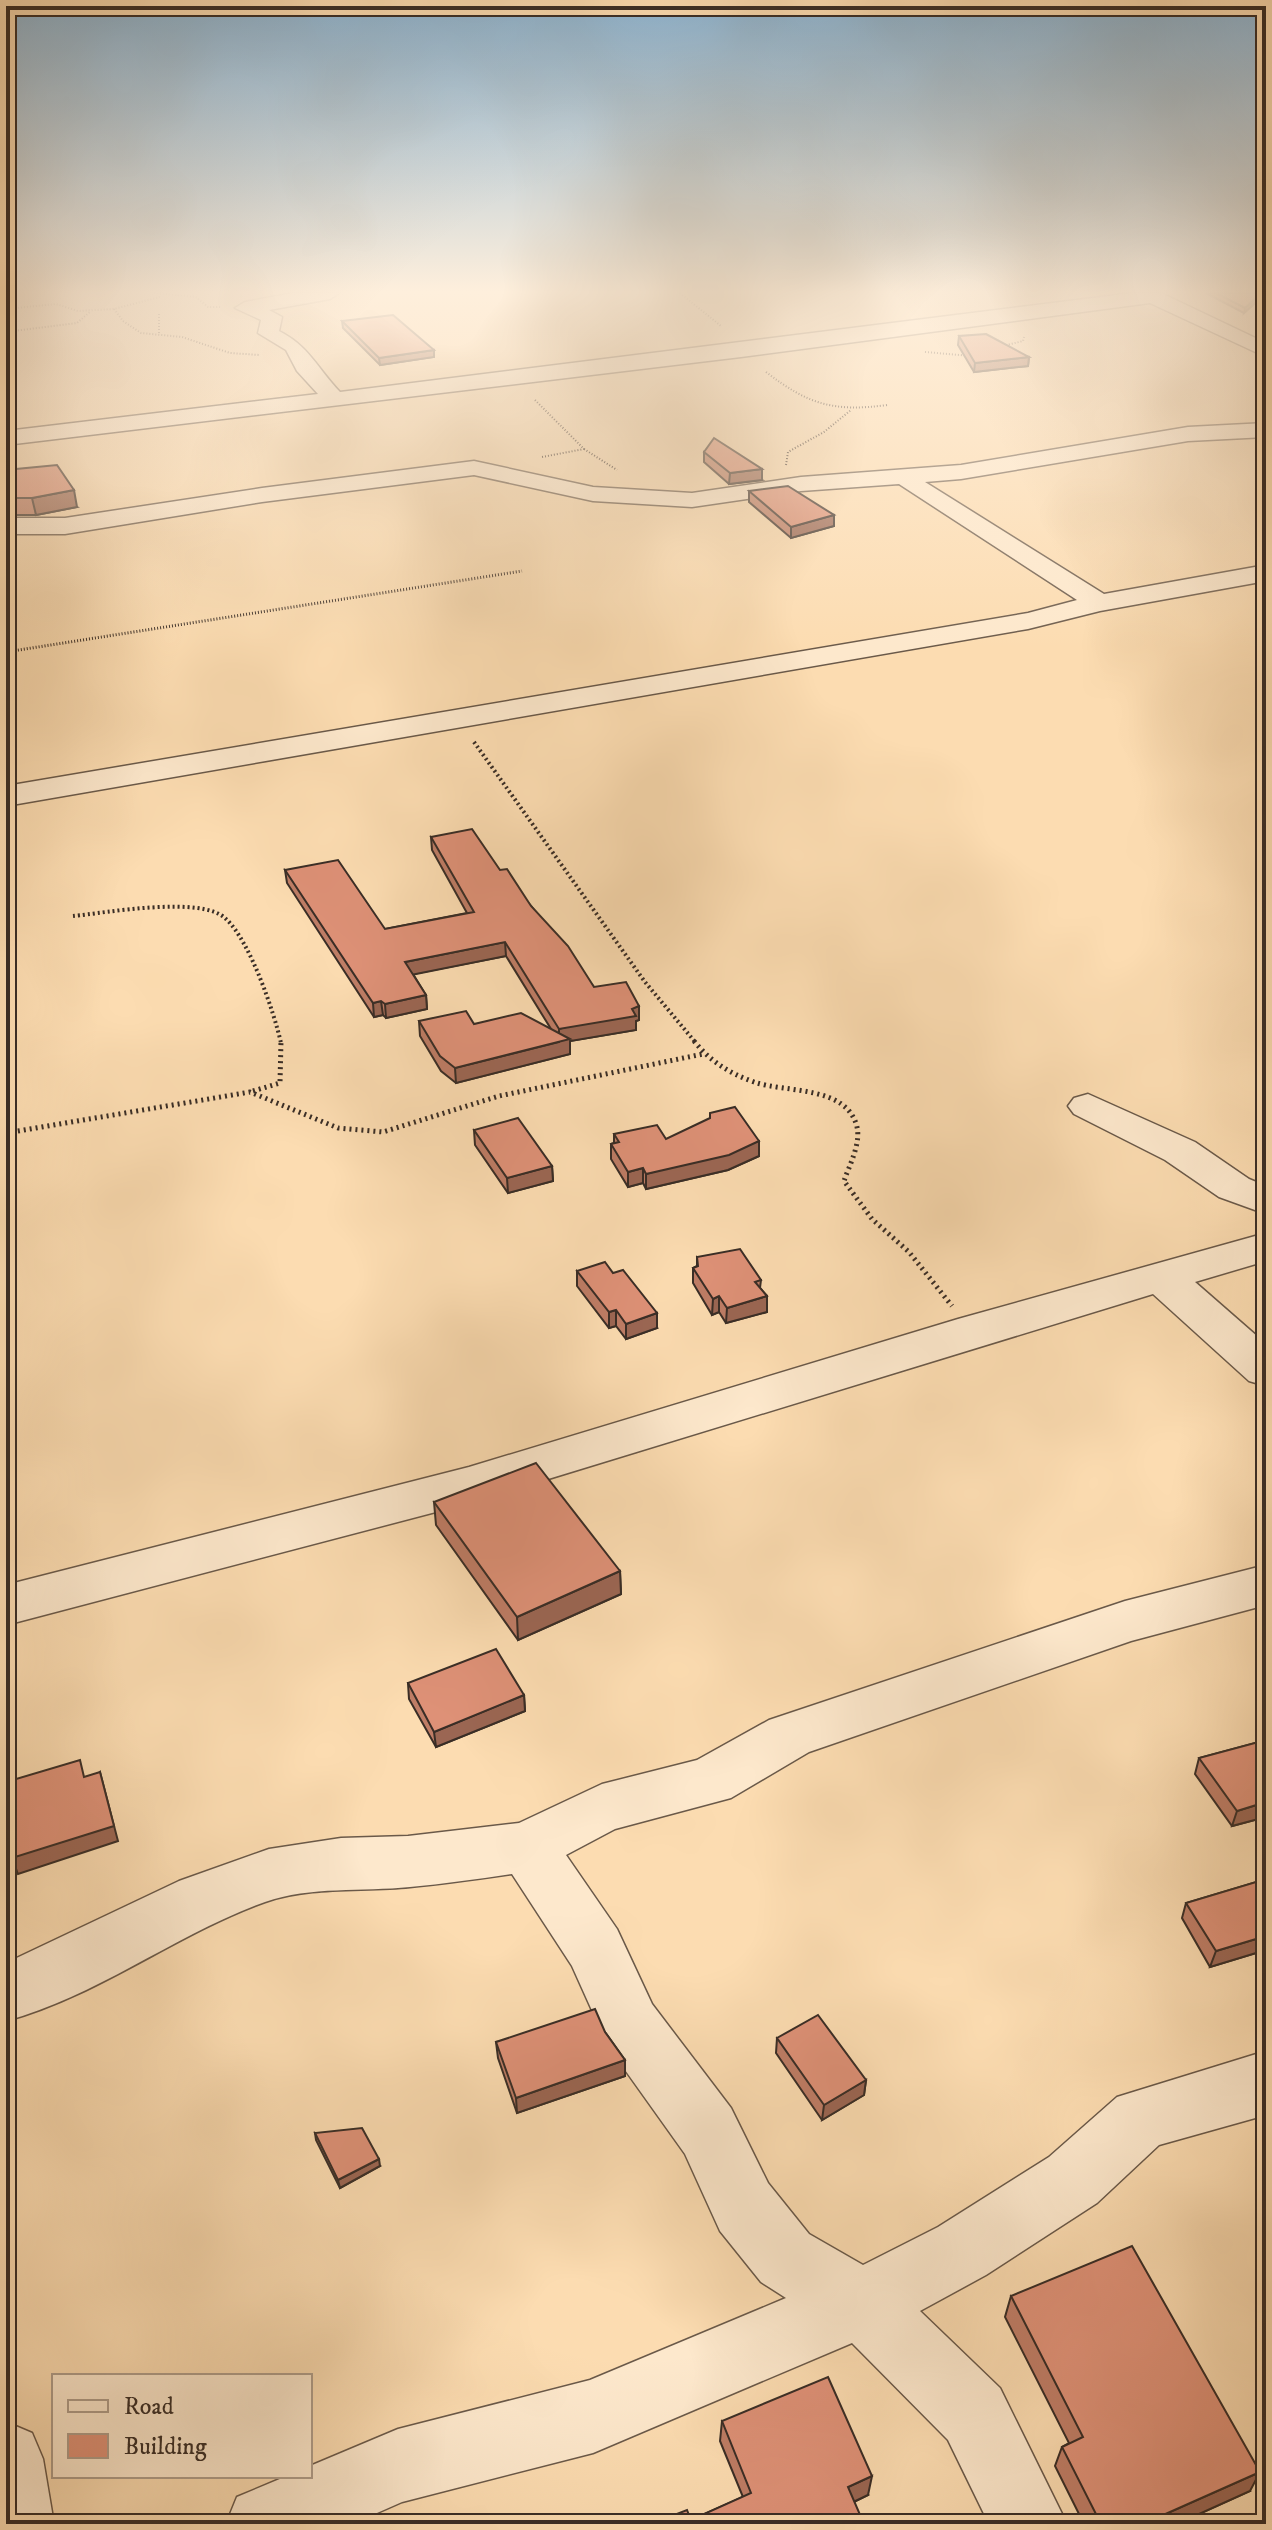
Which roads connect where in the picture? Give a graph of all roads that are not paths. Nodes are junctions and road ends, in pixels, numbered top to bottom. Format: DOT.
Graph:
graph roads {
  1 [pos="233,411"];
  2 [pos="1266,430"];
  3 [pos="6,438"];
  4 [pos="904,476"];
  5 [pos="6,525"];
  6 [pos="1266,573"];
  7 [pos="1100,603"];
  8 [pos="6,796"];
  9 [pos="1088,1106"];
  10 [pos="1266,1201"];
  11 [pos="1266,1247"];
  12 [pos="1162,1277"];
  13 [pos="1266,1370"];
  14 [pos="1266,1585"];
  15 [pos="6,1605"];
  16 [pos="527,1847"];
  17 [pos="6,1992"];
  18 [pos="1266,2082"];
  19 [pos="862,2304"];
  20 [pos="6,2459"];
  21 [pos="16,2524"];
  22 [pos="264,2524"];
  23 [pos="1029,2524"];
  1 -- 3 [label="street"];
  2 -- 4 [label="street"];
  4 -- 5 [label="street"];
  4 -- 7 [label="street"];
  6 -- 7 [label="street"];
  7 -- 8 [label="street"];
  9 -- 10 [label="street"];
  11 -- 12 [label="street"];
  12 -- 13 [label="street"];
  12 -- 15 [label="street"];
  14 -- 16 [label="street"];
  16 -- 17 [label="street"];
  16 -- 19 [label="street"];
  18 -- 19 [label="street"];
  19 -- 22 [label="street"];
  19 -- 23 [label="street"];
  20 -- 21 [label="street"];
}
